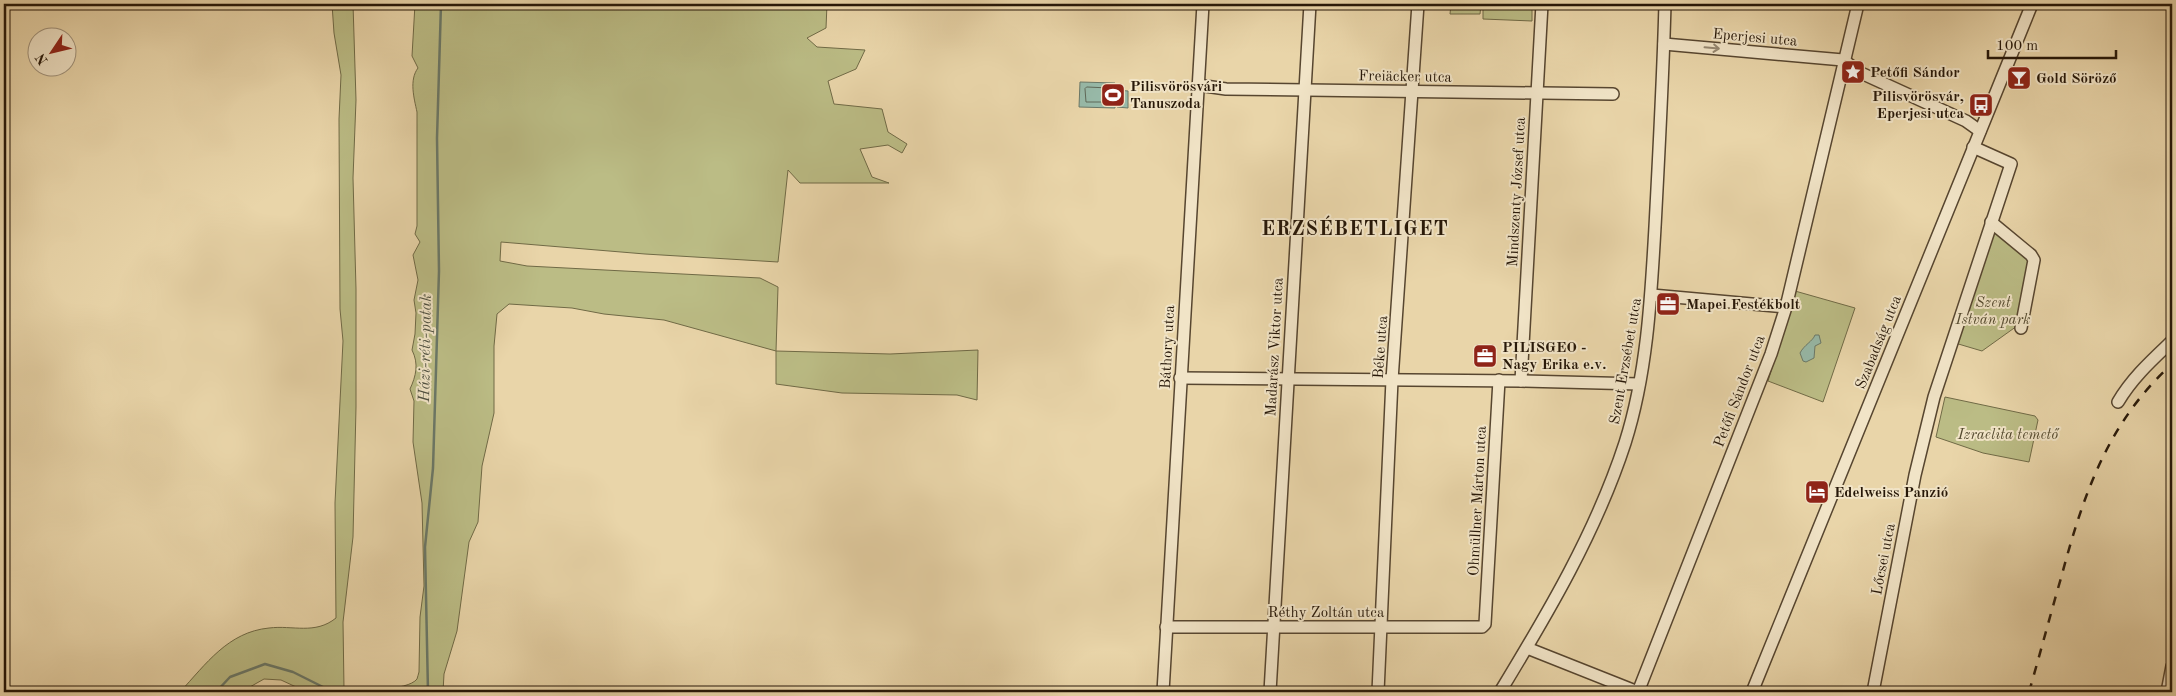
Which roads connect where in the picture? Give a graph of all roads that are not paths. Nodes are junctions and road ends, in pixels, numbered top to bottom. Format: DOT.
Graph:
graph roads {
  1 [pos="1203,4"];
  2 [pos="1310,4"];
  3 [pos="1418,4"];
  4 [pos="1542,4"];
  5 [pos="1665,4"];
  6 [pos="1858,4"];
  7 [pos="2032,4"];
  8 [pos="1664,44"];
  9 [pos="1843,60"];
  10 [pos="1198,85"];
  11 [pos="1305,90"];
  12 [pos="1411,91"];
  13 [pos="1537,93"];
  14 [pos="1613,94"];
  15 [pos="1980,131"];
  16 [pos="1973,147"];
  17 [pos="1991,222"];
  18 [pos="1652,295"];
  19 [pos="1786,307"];
  20 [pos="2020,328"];
  21 [pos="2172,341"];
  22 [pos="1180,378"];
  23 [pos="1287,380"];
  24 [pos="1392,380"];
  25 [pos="1499,380"];
  26 [pos="1521,381"];
  27 [pos="1639,384"];
  28 [pos="2118,402"];
  29 [pos="1485,624"];
  30 [pos="1166,627"];
  31 [pos="1380,627"];
  32 [pos="1273,628"];
  33 [pos="1527,648"];
  34 [pos="2172,666"];
  35 [pos="1163,692"];
  36 [pos="1270,692"];
  37 [pos="1378,692"];
  38 [pos="1500,692"];
  39 [pos="1638,692"];
  40 [pos="1752,692"];
  41 [pos="1873,692"];
  42 [pos="2167,692"];
  1 -- 10 [label="street, Báthory utca"];
  2 -- 11 [label="street, Madarász Viktor utca"];
  3 -- 12 [label="street, Béke utca"];
  4 -- 13 [label="street, Mindszenty József utca"];
  5 -- 8 [label="street, Szent Erzsébet utca"];
  6 -- 9 [label="street, Petőfi Sándor utca"];
  7 -- 15 [label="street, Szabadság utca"];
  8 -- 9 [label="street, Eperjesi utca, one-way"];
  8 -- 18 [label="street, Szent Erzsébet utca"];
  9 -- 15 [label="street"];
  9 -- 19 [label="street, Petőfi Sándor utca"];
  10 -- 11 [label="street, Freiäcker utca"];
  10 -- 22 [label="street, Báthory utca"];
  11 -- 12 [label="street, Freiäcker utca"];
  11 -- 23 [label="street, Madarász Viktor utca"];
  12 -- 13 [label="street, Freiäcker utca"];
  12 -- 24 [label="street, Béke utca"];
  13 -- 14 [label="street, Freiäcker utca"];
  13 -- 26 [label="street, Mindszenty József utca"];
  15 -- 16 [label="street, Szabadság utca"];
  16 -- 17 [label="street"];
  16 -- 40 [label="street, Szabadság utca"];
  17 -- 20 [label="street"];
  17 -- 41 [label="street, Lőcsei utca"];
  18 -- 19 [label="street"];
  18 -- 27 [label="street, Szent Erzsébet utca"];
  19 -- 39 [label="street, Petőfi Sándor utca"];
  21 -- 28 [label="street"];
  22 -- 23 [label="street"];
  22 -- 30 [label="street, Báthory utca"];
  23 -- 24 [label="street"];
  23 -- 32 [label="street, Madarász Viktor utca"];
  24 -- 25 [label="street"];
  24 -- 31 [label="street, Béke utca"];
  25 -- 26 [label="street"];
  25 -- 29 [label="street, Ohmüllner Márton utca"];
  26 -- 27 [label="street"];
  27 -- 33 [label="street, Szent Erzsébet utca"];
  29 -- 31 [label="street, Réthy Zoltán utca"];
  30 -- 32 [label="street, Réthy Zoltán utca"];
  30 -- 35 [label="street, Báthory utca"];
  31 -- 32 [label="street, Réthy Zoltán utca"];
  31 -- 37 [label="street, Béke utca"];
  32 -- 36 [label="street, Madarász Viktor utca"];
  33 -- 38 [label="street, Szent Erzsébet utca"];
  33 -- 39 [label="street"];
  34 -- 42 [label="street"];
}
